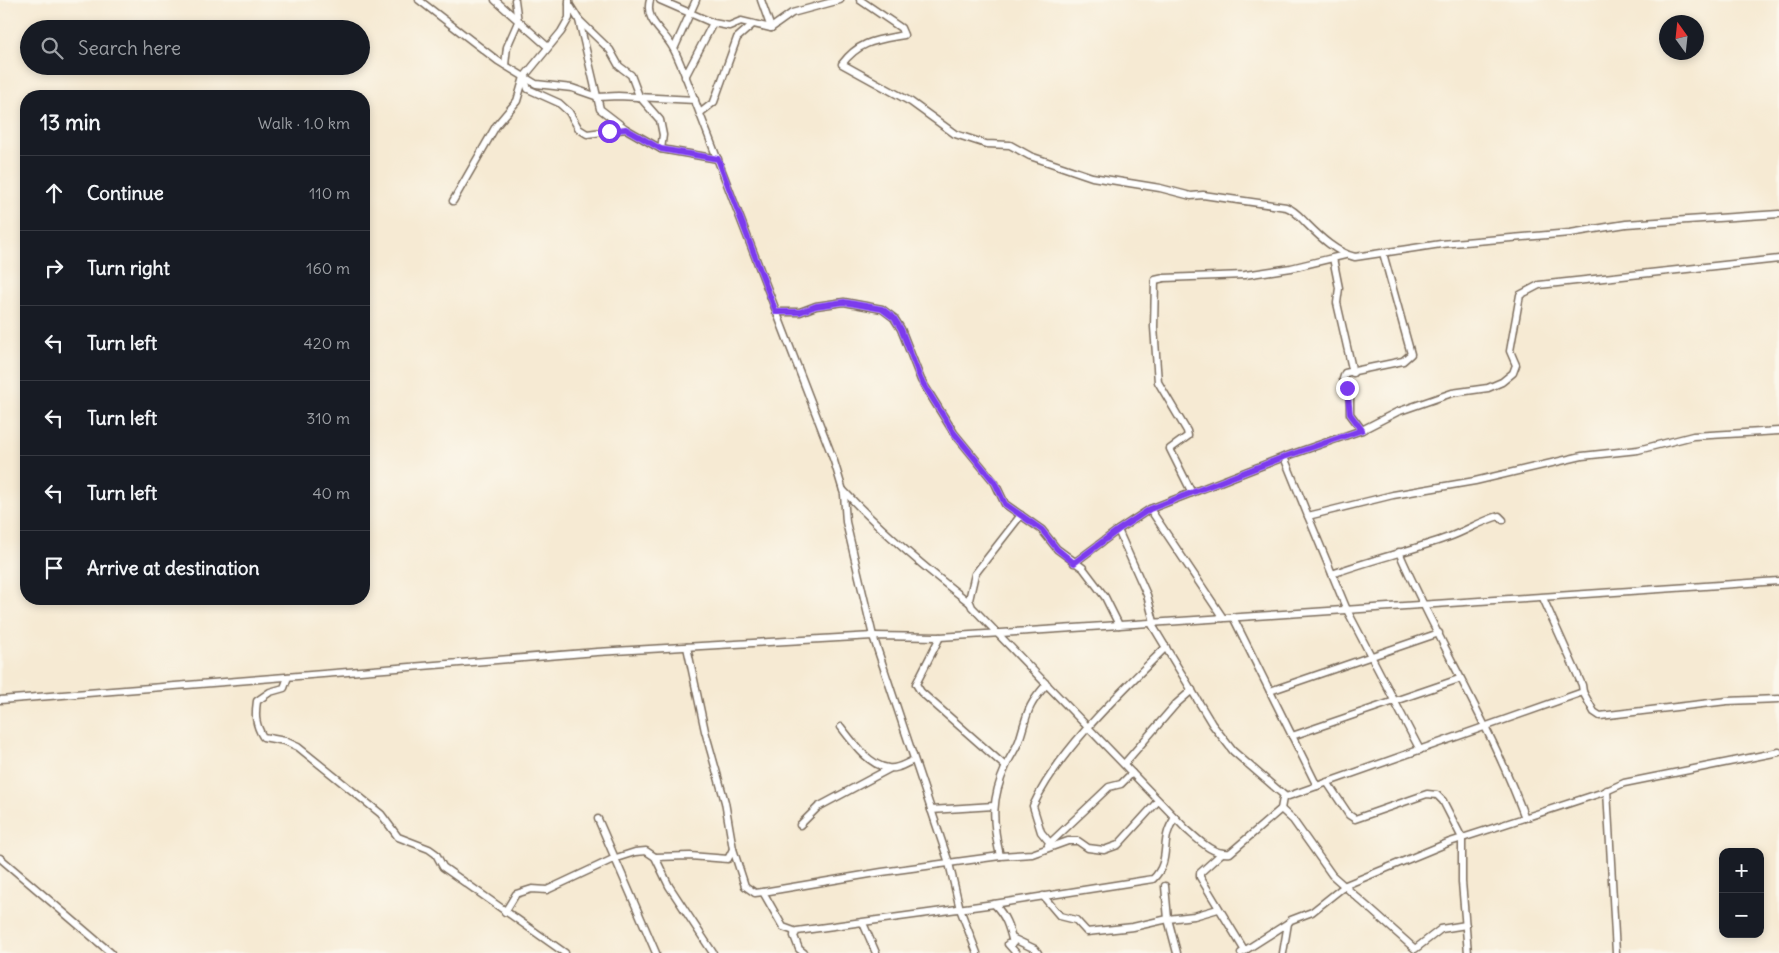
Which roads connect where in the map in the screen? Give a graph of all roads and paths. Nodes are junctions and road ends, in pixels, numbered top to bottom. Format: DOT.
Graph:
graph roads {
  1 [pos="419,0"];
  2 [pos="495,0"];
  3 [pos="515,0"];
  4 [pos="650,0"];
  5 [pos="660,0"];
  6 [pos="696,0"];
  7 [pos="761,0"];
  8 [pos="840,0"];
  9 [pos="860,0"];
  10 [pos="568,1"];
  11 [pos="668,2"];
  12 [pos="689,13"];
  13 [pos="579,20"];
  14 [pos="518,22"];
  15 [pos="713,23"];
  16 [pos="753,24"];
  17 [pos="771,28"];
  18 [pos="548,47"];
  19 [pos="674,49"];
  20 [pos="505,65"];
  21 [pos="685,77"];
  22 [pos="524,78"];
  23 [pos="598,97"];
  24 [pos="640,97"];
  25 [pos="695,100"];
  26 [pos="700,113"];
  27 [pos="626,129"];
  28 [pos="661,149"];
  29 [pos="718,159"];
  30 [pos="453,201"];
  31 [pos="1779,214"];
  32 [pos="1383,253"];
  33 [pos="1345,254"];
  34 [pos="1333,258"];
  35 [pos="1779,259"];
  36 [pos="776,312"];
  37 [pos="1353,373"];
  38 [pos="1362,430"];
  39 [pos="1779,430"];
  40 [pos="1284,457"];
  41 [pos="842,489"];
  42 [pos="1192,493"];
  43 [pos="1150,509"];
  44 [pos="1021,515"];
  45 [pos="1308,516"];
  46 [pos="1502,520"];
  47 [pos="1118,530"];
  48 [pos="1399,552"];
  49 [pos="1074,563"];
  50 [pos="1332,574"];
  51 [pos="1779,581"];
  52 [pos="1543,598"];
  53 [pos="970,603"];
  54 [pos="1422,605"];
  55 [pos="1347,610"];
  56 [pos="1233,617"];
  57 [pos="1223,618"];
  58 [pos="1152,623"];
  59 [pos="1119,625"];
  60 [pos="996,633"];
  61 [pos="1439,633"];
  62 [pos="873,636"];
  63 [pos="940,636"];
  64 [pos="687,647"];
  65 [pos="1166,647"];
  66 [pos="1371,656"];
  67 [pos="288,677"];
  68 [pos="1459,678"];
  69 [pos="1047,684"];
  70 [pos="1192,690"];
  71 [pos="1270,691"];
  72 [pos="1583,692"];
  73 [pos="1779,698"];
  74 [pos="0,700"];
  75 [pos="1394,702"];
  76 [pos="841,727"];
  77 [pos="1486,727"];
  78 [pos="1090,728"];
  79 [pos="1292,736"];
  80 [pos="1420,750"];
  81 [pos="1779,752"];
  82 [pos="914,760"];
  83 [pos="1124,764"];
  84 [pos="1005,766"];
  85 [pos="889,769"];
  86 [pos="1132,773"];
  87 [pos="1327,782"];
  88 [pos="1317,786"];
  89 [pos="1607,790"];
  90 [pos="1286,797"];
  91 [pos="1158,801"];
  92 [pos="994,806"];
  93 [pos="1281,809"];
  94 [pos="931,810"];
  95 [pos="1175,818"];
  96 [pos="1525,818"];
  97 [pos="598,819"];
  98 [pos="800,825"];
  99 [pos="1462,838"];
  100 [pos="1050,843"];
  101 [pos="733,849"];
  102 [pos="1044,849"];
  103 [pos="1222,853"];
  104 [pos="1000,856"];
  105 [pos="655,857"];
  106 [pos="0,858"];
  107 [pos="613,859"];
  108 [pos="949,863"];
  109 [pos="1346,885"];
  110 [pos="1165,886"];
  111 [pos="763,892"];
  112 [pos="1043,896"];
  113 [pos="994,904"];
  114 [pos="960,909"];
  115 [pos="1218,909"];
  116 [pos="505,912"];
  117 [pos="1168,919"];
  118 [pos="863,923"];
  119 [pos="1288,923"];
  120 [pos="1466,925"];
  121 [pos="794,933"];
  122 [pos="1012,938"];
  123 [pos="1243,952"];
  124 [pos="111,953"];
  125 [pos="565,953"];
  126 [pos="656,953"];
  127 [pos="713,953"];
  128 [pos="804,953"];
  129 [pos="876,953"];
  130 [pos="977,953"];
  131 [pos="1016,953"];
  132 [pos="1038,953"];
  133 [pos="1177,953"];
  134 [pos="1284,953"];
  135 [pos="1468,953"];
  136 [pos="1616,953"];
  1 -- 20 [label="street"];
  2 -- 14 [label="street"];
  3 -- 14 [label="street"];
  4 -- 19 [label="street"];
  5 -- 11 [label="street"];
  6 -- 12 [label="street"];
  7 -- 17 [label="street"];
  8 -- 17 [label="street"];
  9 -- 33 [label="street"];
  10 -- 13 [label="street"];
  10 -- 18 [label="street"];
  11 -- 12 [label="street"];
  12 -- 15 [label="street"];
  12 -- 19 [label="street"];
  13 -- 23 [label="street"];
  13 -- 24 [label="street"];
  14 -- 18 [label="street"];
  14 -- 20 [label="street"];
  15 -- 16 [label="street"];
  15 -- 21 [label="street"];
  16 -- 17 [label="street"];
  16 -- 26 [label="street"];
  18 -- 22 [label="street"];
  19 -- 21 [label="street"];
  20 -- 22 [label="street"];
  21 -- 25 [label="street"];
  22 -- 23 [label="street"];
  22 -- 27 [label="street"];
  22 -- 30 [label="street"];
  23 -- 24 [label="street"];
  23 -- 27 [label="street"];
  24 -- 25 [label="street"];
  24 -- 28 [label="street"];
  25 -- 26 [label="street"];
  26 -- 29 [label="street"];
  27 -- 28 [label="street"];
  28 -- 29 [label="street"];
  29 -- 36 [label="street"];
  31 -- 32 [label="street"];
  32 -- 33 [label="street"];
  32 -- 37 [label="street"];
  33 -- 34 [label="street"];
  34 -- 37 [label="street"];
  34 -- 42 [label="street"];
  35 -- 38 [label="street"];
  36 -- 41 [label="street"];
  36 -- 44 [label="street"];
  37 -- 38 [label="street"];
  38 -- 40 [label="street"];
  39 -- 45 [label="street"];
  40 -- 42 [label="street"];
  40 -- 45 [label="street"];
  41 -- 53 [label="street"];
  41 -- 62 [label="street"];
  42 -- 43 [label="street"];
  43 -- 47 [label="street"];
  43 -- 57 [label="street"];
  44 -- 49 [label="street"];
  44 -- 53 [label="street"];
  45 -- 50 [label="street"];
  46 -- 48 [label="street"];
  47 -- 49 [label="street"];
  47 -- 58 [label="street"];
  48 -- 50 [label="street"];
  48 -- 54 [label="street"];
  49 -- 59 [label="street"];
  50 -- 55 [label="street"];
  51 -- 52 [label="street"];
  52 -- 54 [label="street"];
  52 -- 72 [label="street"];
  53 -- 60 [label="street"];
  54 -- 55 [label="street"];
  54 -- 61 [label="street"];
  55 -- 56 [label="street"];
  55 -- 66 [label="street"];
  56 -- 57 [label="street"];
  56 -- 71 [label="street"];
  57 -- 58 [label="street"];
  58 -- 59 [label="street"];
  58 -- 65 [label="street"];
  59 -- 60 [label="street"];
  60 -- 63 [label="street"];
  60 -- 69 [label="street"];
  61 -- 66 [label="street"];
  61 -- 68 [label="street"];
  62 -- 63 [label="street"];
  62 -- 64 [label="street"];
  62 -- 82 [label="street"];
  63 -- 84 [label="street"];
  64 -- 67 [label="street"];
  64 -- 101 [label="street"];
  65 -- 70 [label="street"];
  65 -- 78 [label="street"];
  66 -- 71 [label="street"];
  66 -- 75 [label="street"];
  67 -- 74 [label="street"];
  67 -- 116 [label="street"];
  68 -- 75 [label="street"];
  68 -- 77 [label="street"];
  69 -- 78 [label="street"];
  69 -- 84 [label="street"];
  70 -- 83 [label="street"];
  70 -- 90 [label="street"];
  71 -- 79 [label="street"];
  72 -- 73 [label="street"];
  72 -- 77 [label="street"];
  75 -- 79 [label="street"];
  75 -- 80 [label="street"];
  76 -- 85 [label="street"];
  77 -- 80 [label="street"];
  77 -- 96 [label="street"];
  78 -- 83 [label="street"];
  78 -- 100 [label="street"];
  79 -- 88 [label="street"];
  80 -- 87 [label="street"];
  81 -- 89 [label="street"];
  82 -- 85 [label="street"];
  82 -- 94 [label="street"];
  83 -- 86 [label="street"];
  84 -- 92 [label="street"];
  85 -- 98 [label="street"];
  86 -- 91 [label="street"];
  86 -- 100 [label="street"];
  87 -- 88 [label="street"];
  87 -- 99 [label="street"];
  88 -- 90 [label="street"];
  89 -- 96 [label="street"];
  89 -- 136 [label="street"];
  90 -- 93 [label="street"];
  91 -- 95 [label="street"];
  91 -- 102 [label="street"];
  92 -- 94 [label="street"];
  92 -- 104 [label="street"];
  93 -- 103 [label="street"];
  93 -- 109 [label="street"];
  94 -- 108 [label="street"];
  95 -- 103 [label="street"];
  95 -- 112 [label="street"];
  96 -- 99 [label="street"];
  97 -- 107 [label="street"];
  99 -- 109 [label="street"];
  99 -- 120 [label="street"];
  100 -- 102 [label="street"];
  101 -- 105 [label="street"];
  101 -- 111 [label="street"];
  102 -- 104 [label="street"];
  103 -- 115 [label="street"];
  104 -- 108 [label="street"];
  105 -- 107 [label="street"];
  105 -- 127 [label="street"];
  106 -- 124 [label="street"];
  107 -- 116 [label="street"];
  107 -- 126 [label="street"];
  108 -- 111 [label="street"];
  108 -- 114 [label="street"];
  109 -- 119 [label="street"];
  109 -- 120 [label="street"];
  110 -- 117 [label="street"];
  111 -- 121 [label="street"];
  112 -- 113 [label="street"];
  112 -- 117 [label="street"];
  113 -- 114 [label="street"];
  113 -- 122 [label="street"];
  114 -- 118 [label="street"];
  114 -- 130 [label="street"];
  115 -- 117 [label="street"];
  115 -- 123 [label="street"];
  116 -- 125 [label="street"];
  117 -- 133 [label="street"];
  118 -- 121 [label="street"];
  118 -- 129 [label="street"];
  119 -- 123 [label="street"];
  119 -- 134 [label="street"];
  120 -- 135 [label="street"];
  121 -- 128 [label="street"];
  122 -- 131 [label="street"];
  122 -- 132 [label="street"];
}
